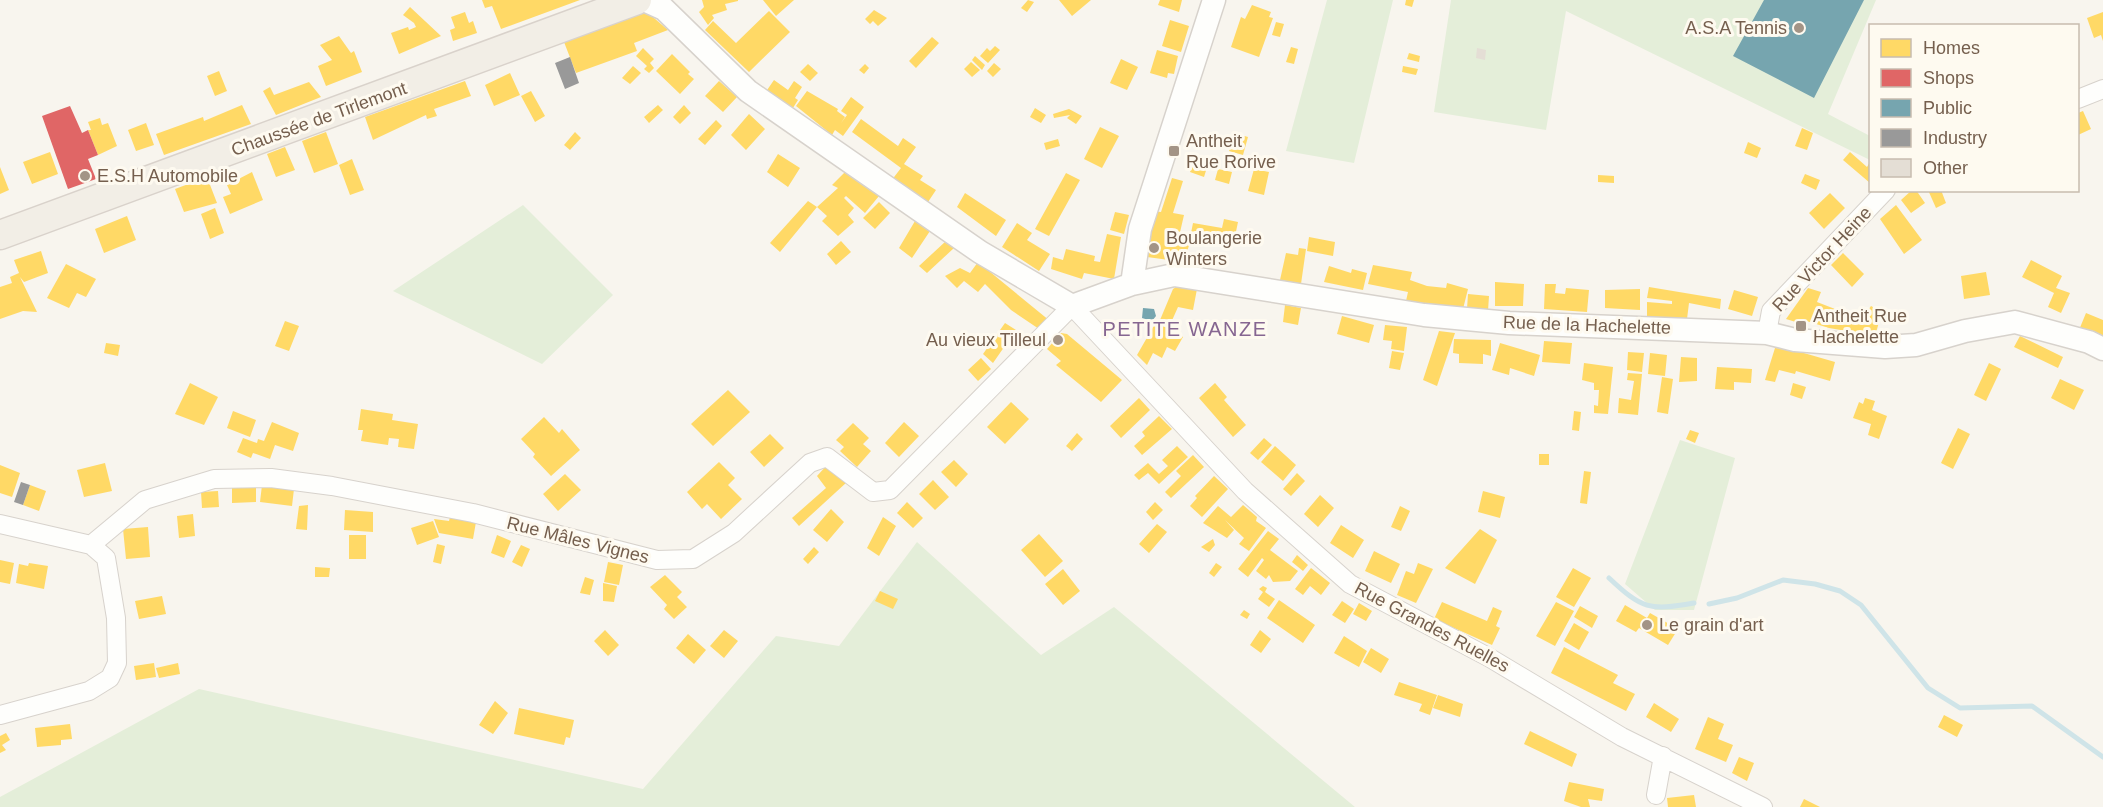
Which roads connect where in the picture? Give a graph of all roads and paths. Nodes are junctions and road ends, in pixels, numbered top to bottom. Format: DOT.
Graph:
graph roads {
  1 [pos="637,0"];
  2 [pos="644,0"];
  3 [pos="1214,0"];
  4 [pos="2103,89"];
  5 [pos="2079,99"];
  6 [pos="1884,192"];
  7 [pos="0,235"];
  8 [pos="1132,284"];
  9 [pos="1072,306"];
  10 [pos="1767,333"];
  11 [pos="2103,349"];
  12 [pos="0,524"];
  13 [pos="91,545"];
  14 [pos="0,715"];
  15 [pos="1663,756"];
  16 [pos="1656,795"];
  17 [pos="1763,807"];
  1 -- 7 [label="main road, Chaussée de Tirlemont"];
  2 -- 9 [label="street"];
  3 -- 8 [label="street"];
  4 -- 5 [label="street"];
  6 -- 10 [label="street, Rue Victor Heine"];
  8 -- 9 [label="street, Rue de la Hachelette"];
  8 -- 10 [label="street, Rue de la Hachelette"];
  9 -- 13 [label="street, Rue Mâles Vignes"];
  9 -- 15 [label="street, Rue Grandes Ruelles"];
  10 -- 11 [label="street, Rue de la Hachelette"];
  12 -- 13 [label="street"];
  13 -- 14 [label="street"];
  15 -- 16 [label="street"];
  15 -- 17 [label="street, Rue Grandes Ruelles"];
}
